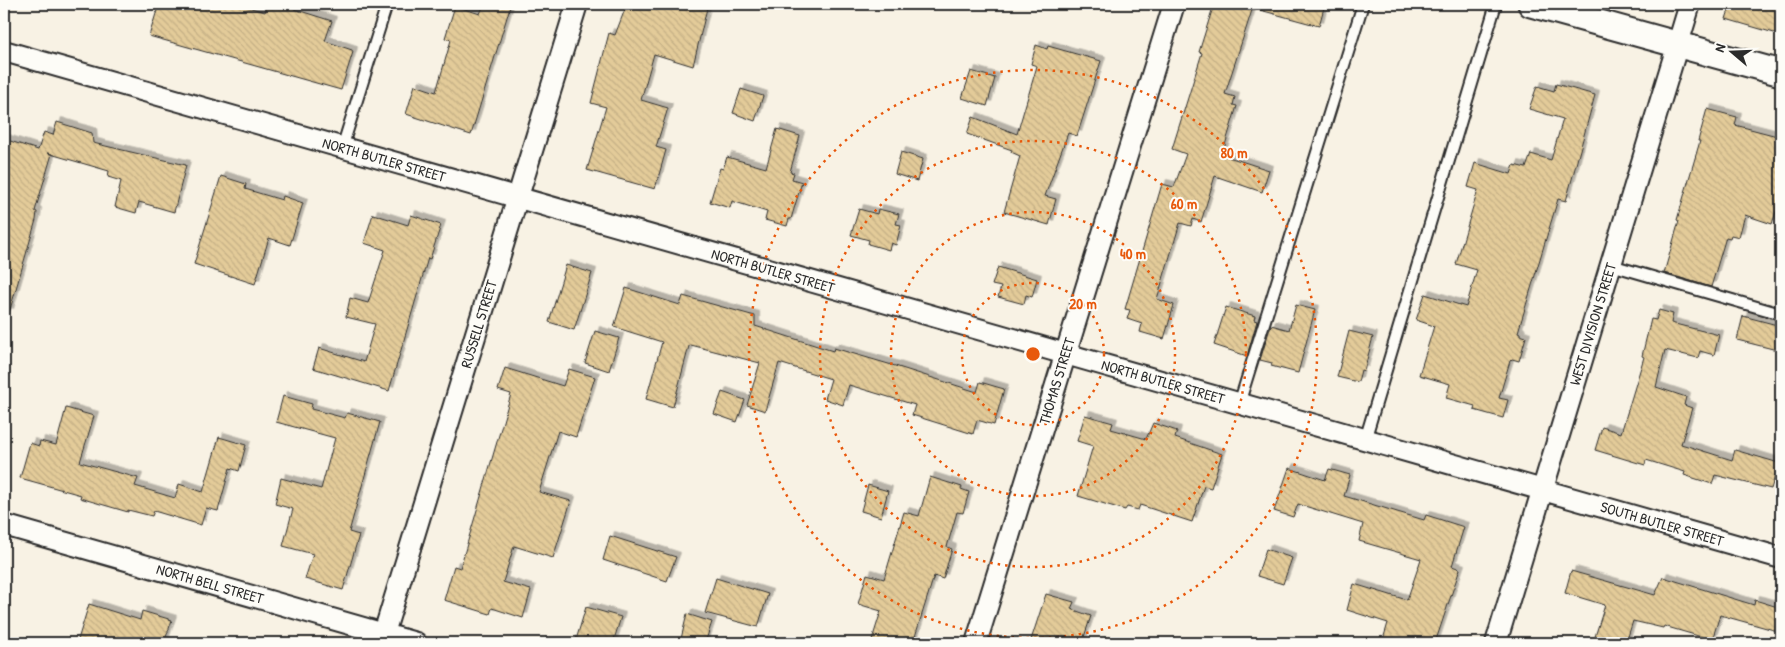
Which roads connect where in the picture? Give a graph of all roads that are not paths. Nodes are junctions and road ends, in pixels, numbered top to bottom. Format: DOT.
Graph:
graph roads {
  1 [pos="387,4"];
  2 [pos="577,4"];
  3 [pos="1174,4"];
  4 [pos="1363,4"];
  5 [pos="1496,4"];
  6 [pos="1531,4"];
  7 [pos="1690,4"];
  8 [pos="1678,45"];
  9 [pos="4,52"];
  10 [pos="1781,73"];
  11 [pos="342,148"];
  12 [pos="518,198"];
  13 [pos="1611,265"];
  14 [pos="1781,314"];
  15 [pos="1066,354"];
  16 [pos="1239,404"];
  17 [pos="1365,440"];
  18 [pos="1542,490"];
  19 [pos="4,525"];
  20 [pos="1781,558"];
  21 [pos="382,639"];
  22 [pos="416,643"];
  23 [pos="976,643"];
  24 [pos="1496,643"];
  1 -- 11 [label="lane"];
  2 -- 12 [label="street, RUSSELL STREET"];
  3 -- 15 [label="street, THOMAS STREET"];
  4 -- 16 [label="lane"];
  5 -- 17 [label="lane"];
  6 -- 8 [label="street"];
  7 -- 8 [label="street, WEST DIVISION STREET"];
  8 -- 10 [label="street"];
  8 -- 13 [label="street, WEST DIVISION STREET"];
  9 -- 11 [label="street, NORTH BUTLER STREET"];
  11 -- 12 [label="street, NORTH BUTLER STREET"];
  12 -- 15 [label="street, NORTH BUTLER STREET"];
  12 -- 21 [label="street, RUSSELL STREET"];
  13 -- 14 [label="lane"];
  13 -- 18 [label="street, WEST DIVISION STREET"];
  15 -- 16 [label="street, NORTH BUTLER STREET"];
  15 -- 23 [label="street, THOMAS STREET"];
  16 -- 17 [label="street, NORTH BUTLER STREET"];
  17 -- 18 [label="street, NORTH BUTLER STREET"];
  18 -- 20 [label="street, SOUTH BUTLER STREET"];
  18 -- 24 [label="street, WEST DIVISION STREET"];
  19 -- 21 [label="street, NORTH BELL STREET"];
  21 -- 22 [label="street, NORTH BELL STREET"];
}
